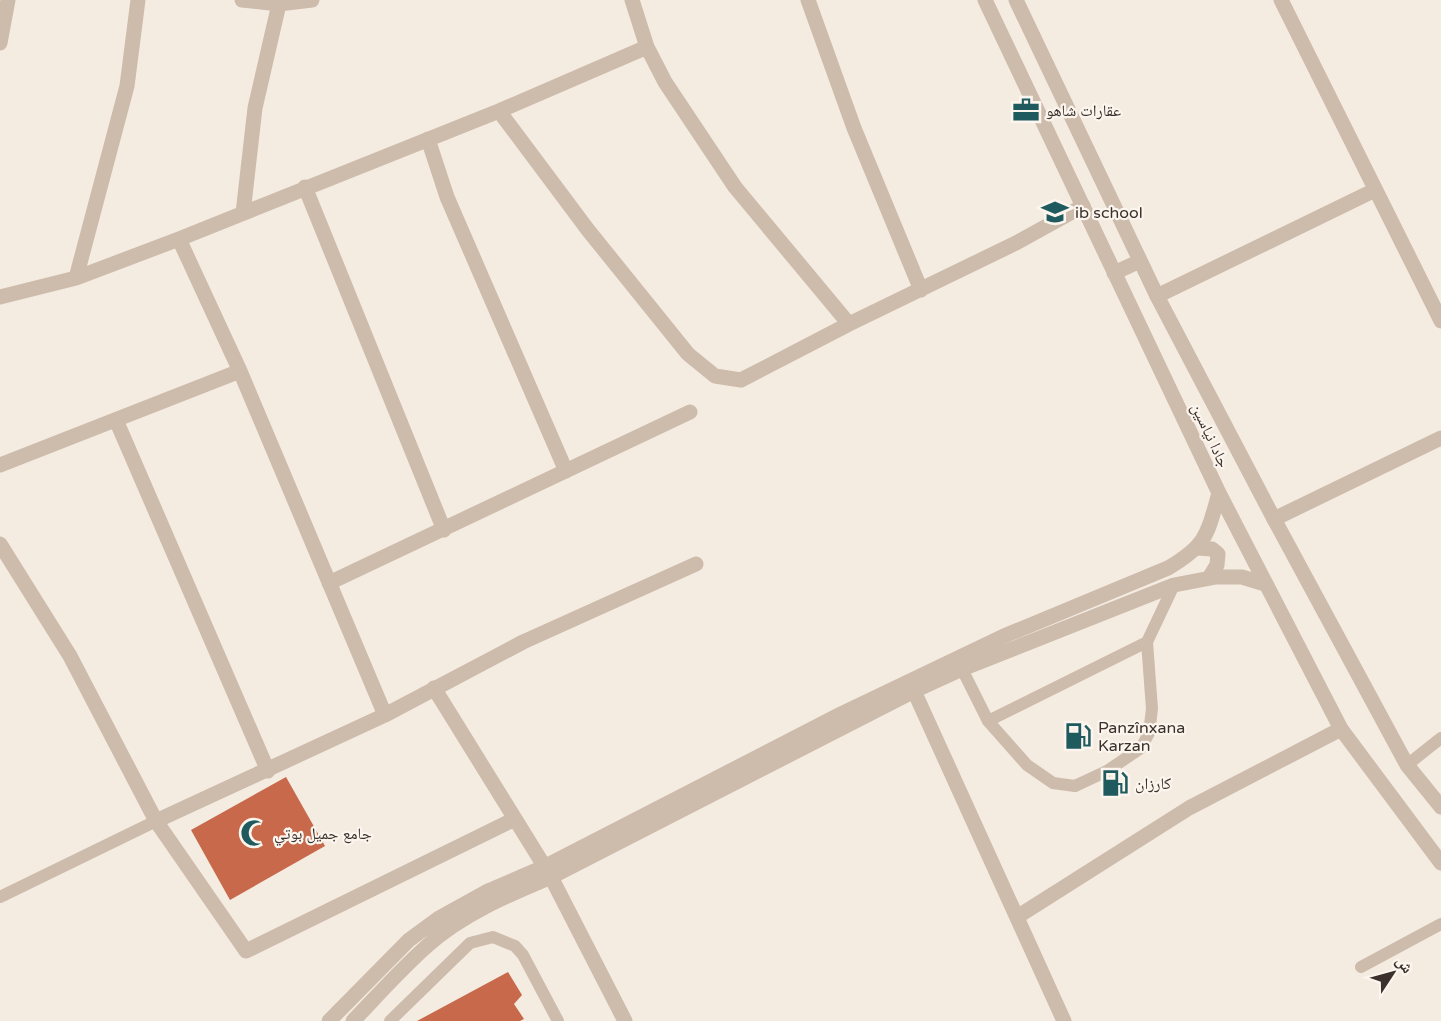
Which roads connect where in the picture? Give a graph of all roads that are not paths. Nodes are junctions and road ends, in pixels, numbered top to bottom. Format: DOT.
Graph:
graph roads {
  1 [pos="8,0"];
  2 [pos="138,0"];
  3 [pos="242,0"];
  4 [pos="312,0"];
  5 [pos="632,0"];
  6 [pos="808,0"];
  7 [pos="985,0"];
  8 [pos="1016,0"];
  9 [pos="1281,0"];
  10 [pos="279,4"];
  11 [pos="0,43"];
  12 [pos="646,47"];
  13 [pos="499,111"];
  14 [pos="428,139"];
  15 [pos="305,187"];
  16 [pos="1375,190"];
  17 [pos="1083,206"];
  18 [pos="243,213"];
  19 [pos="179,239"];
  20 [pos="1140,261"];
  21 [pos="1114,273"];
  22 [pos="76,278"];
  23 [pos="921,290"];
  24 [pos="1157,296"];
  25 [pos="0,297"];
  26 [pos="1441,321"];
  27 [pos="849,324"];
  28 [pos="240,371"];
  29 [pos="690,412"];
  30 [pos="116,420"];
  31 [pos="1441,438"];
  32 [pos="0,465"];
  33 [pos="566,471"];
  34 [pos="1219,493"];
  35 [pos="1274,519"];
  36 [pos="444,530"];
  37 [pos="0,544"];
  38 [pos="1197,548"];
  39 [pos="696,564"];
  40 [pos="1209,578"];
  41 [pos="329,584"];
  42 [pos="1265,584"];
  43 [pos="1174,585"];
  44 [pos="1147,642"];
  45 [pos="962,669"];
  46 [pos="434,688"];
  47 [pos="915,692"];
  48 [pos="385,715"];
  49 [pos="988,722"];
  50 [pos="1341,729"];
  51 [pos="1441,738"];
  52 [pos="1407,765"];
  53 [pos="268,771"];
  54 [pos="1441,807"];
  55 [pos="515,819"];
  56 [pos="156,821"];
  57 [pos="1441,864"];
  58 [pos="548,872"];
  59 [pos="0,897"];
  60 [pos="1017,917"];
  61 [pos="1441,924"];
  62 [pos="1361,967"];
  63 [pos="329,1021"];
  64 [pos="353,1021"];
  65 [pos="390,1021"];
  66 [pos="558,1021"];
  67 [pos="625,1021"];
  68 [pos="1064,1021"];
  1 -- 11 [label="street"];
  2 -- 22 [label="street"];
  3 -- 10 [label="street"];
  4 -- 10 [label="street"];
  5 -- 12 [label="street"];
  6 -- 23 [label="street"];
  7 -- 17 [label="street, جادا نیاسین"];
  8 -- 20 [label="street, جادا نیاسین"];
  9 -- 16 [label="street"];
  10 -- 18 [label="street"];
  12 -- 13 [label="street"];
  12 -- 27 [label="street"];
  13 -- 14 [label="street"];
  13 -- 27 [label="street"];
  14 -- 15 [label="street"];
  14 -- 33 [label="street"];
  15 -- 18 [label="street"];
  15 -- 36 [label="street"];
  16 -- 24 [label="street"];
  16 -- 26 [label="street"];
  17 -- 21 [label="street, جادا نیاسین"];
  17 -- 23 [label="street"];
  18 -- 19 [label="street"];
  19 -- 22 [label="street"];
  19 -- 28 [label="street"];
  20 -- 21 [label="street"];
  20 -- 24 [label="street, جادا نیاسین"];
  21 -- 34 [label="street, جادا نیاسین"];
  22 -- 25 [label="street"];
  23 -- 27 [label="street"];
  24 -- 35 [label="street, جادا نیاسین"];
  28 -- 30 [label="street"];
  28 -- 41 [label="street"];
  29 -- 33 [label="street"];
  30 -- 32 [label="street"];
  30 -- 53 [label="street"];
  31 -- 35 [label="street"];
  33 -- 36 [label="street"];
  34 -- 38 [label="street"];
  34 -- 42 [label="street, جادا نیاسین"];
  35 -- 52 [label="street, جادا نیاسین"];
  36 -- 41 [label="street"];
  37 -- 56 [label="street"];
  38 -- 40 [label="street"];
  38 -- 58 [label="street"];
  39 -- 46 [label="street"];
  40 -- 42 [label="street"];
  40 -- 43 [label="street"];
  41 -- 48 [label="street"];
  42 -- 50 [label="street, جادا نیاسین"];
  43 -- 44 [label="lane"];
  43 -- 45 [label="street"];
  44 -- 49 [label="lane"];
  44 -- 49 [label="lane"];
  45 -- 47 [label="street"];
  45 -- 49 [label="lane"];
  46 -- 48 [label="street"];
  46 -- 55 [label="street"];
  47 -- 58 [label="street"];
  47 -- 60 [label="street"];
  48 -- 53 [label="street"];
  50 -- 57 [label="street, جادا نیاسین"];
  50 -- 60 [label="street"];
  51 -- 52 [label="lane"];
  52 -- 54 [label="street, جادا نیاسین"];
  53 -- 56 [label="street"];
  55 -- 56 [label="street"];
  55 -- 58 [label="street"];
  56 -- 59 [label="lane"];
  58 -- 63 [label="street"];
  58 -- 64 [label="street"];
  58 -- 67 [label="street"];
  60 -- 68 [label="street"];
  61 -- 62 [label="lane"];
  65 -- 66 [label="lane"];
}
